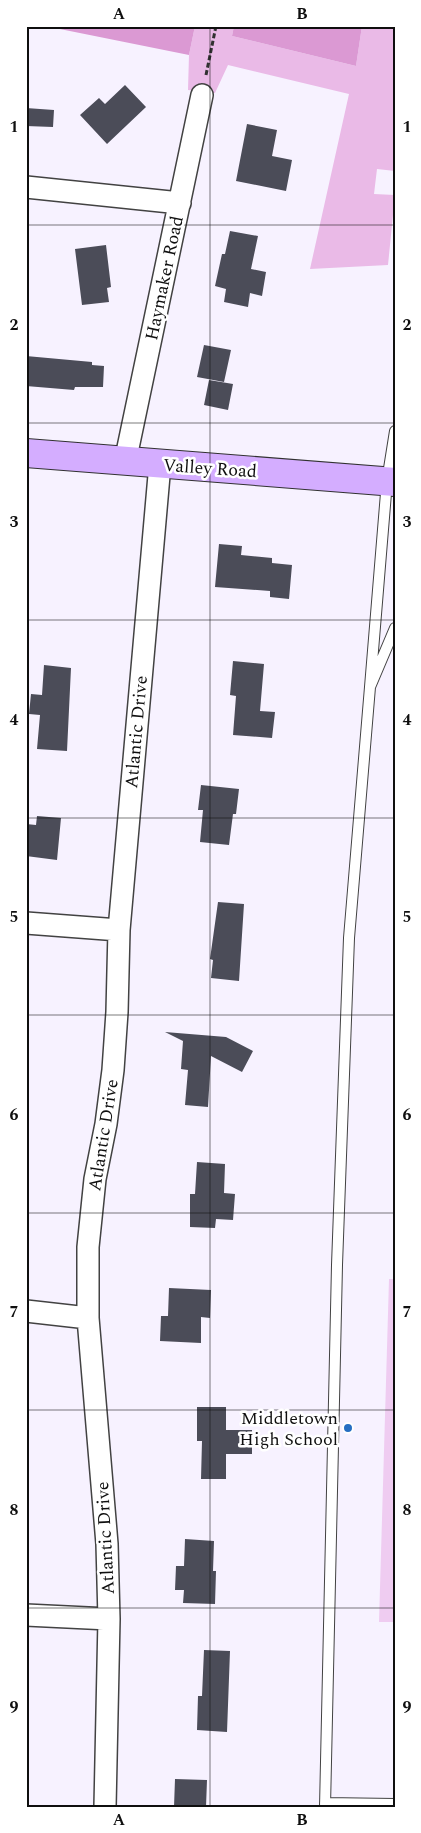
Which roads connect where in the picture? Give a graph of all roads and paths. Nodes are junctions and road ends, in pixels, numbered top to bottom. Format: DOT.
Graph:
graph roads {
  1 [pos="216,26"];
  2 [pos="202,94"];
  3 [pos="26,187"];
  4 [pos="180,203"];
  5 [pos="395,431"];
  6 [pos="26,454"];
  7 [pos="125,462"];
  8 [pos="160,464"];
  9 [pos="391,482"];
  10 [pos="395,628"];
  11 [pos="370,687"];
  12 [pos="26,923"];
  13 [pos="119,930"];
  14 [pos="26,1311"];
  15 [pos="88,1318"];
  16 [pos="26,1614"];
  17 [pos="109,1619"];
  18 [pos="395,1804"];
  19 [pos="325,1805"];
  20 [pos="105,1807"];
  1 -- 2 [label="path"];
  2 -- 4 [label="street, Haymaker Road"];
  3 -- 4 [label="street"];
  4 -- 7 [label="street, Haymaker Road"];
  5 -- 9 [label="lane"];
  6 -- 7 [label="main road, Valley Road"];
  7 -- 8 [label="main road, Valley Road"];
  8 -- 9 [label="main road, Valley Road"];
  8 -- 13 [label="street, Atlantic Drive"];
  9 -- 11 [label="lane"];
  10 -- 11 [label="lane"];
  11 -- 19 [label="lane"];
  12 -- 13 [label="street"];
  13 -- 15 [label="street, Atlantic Drive"];
  14 -- 15 [label="street"];
  15 -- 17 [label="street, Atlantic Drive"];
  16 -- 17 [label="street"];
  17 -- 20 [label="street, Atlantic Drive"];
  18 -- 19 [label="lane"];
}
